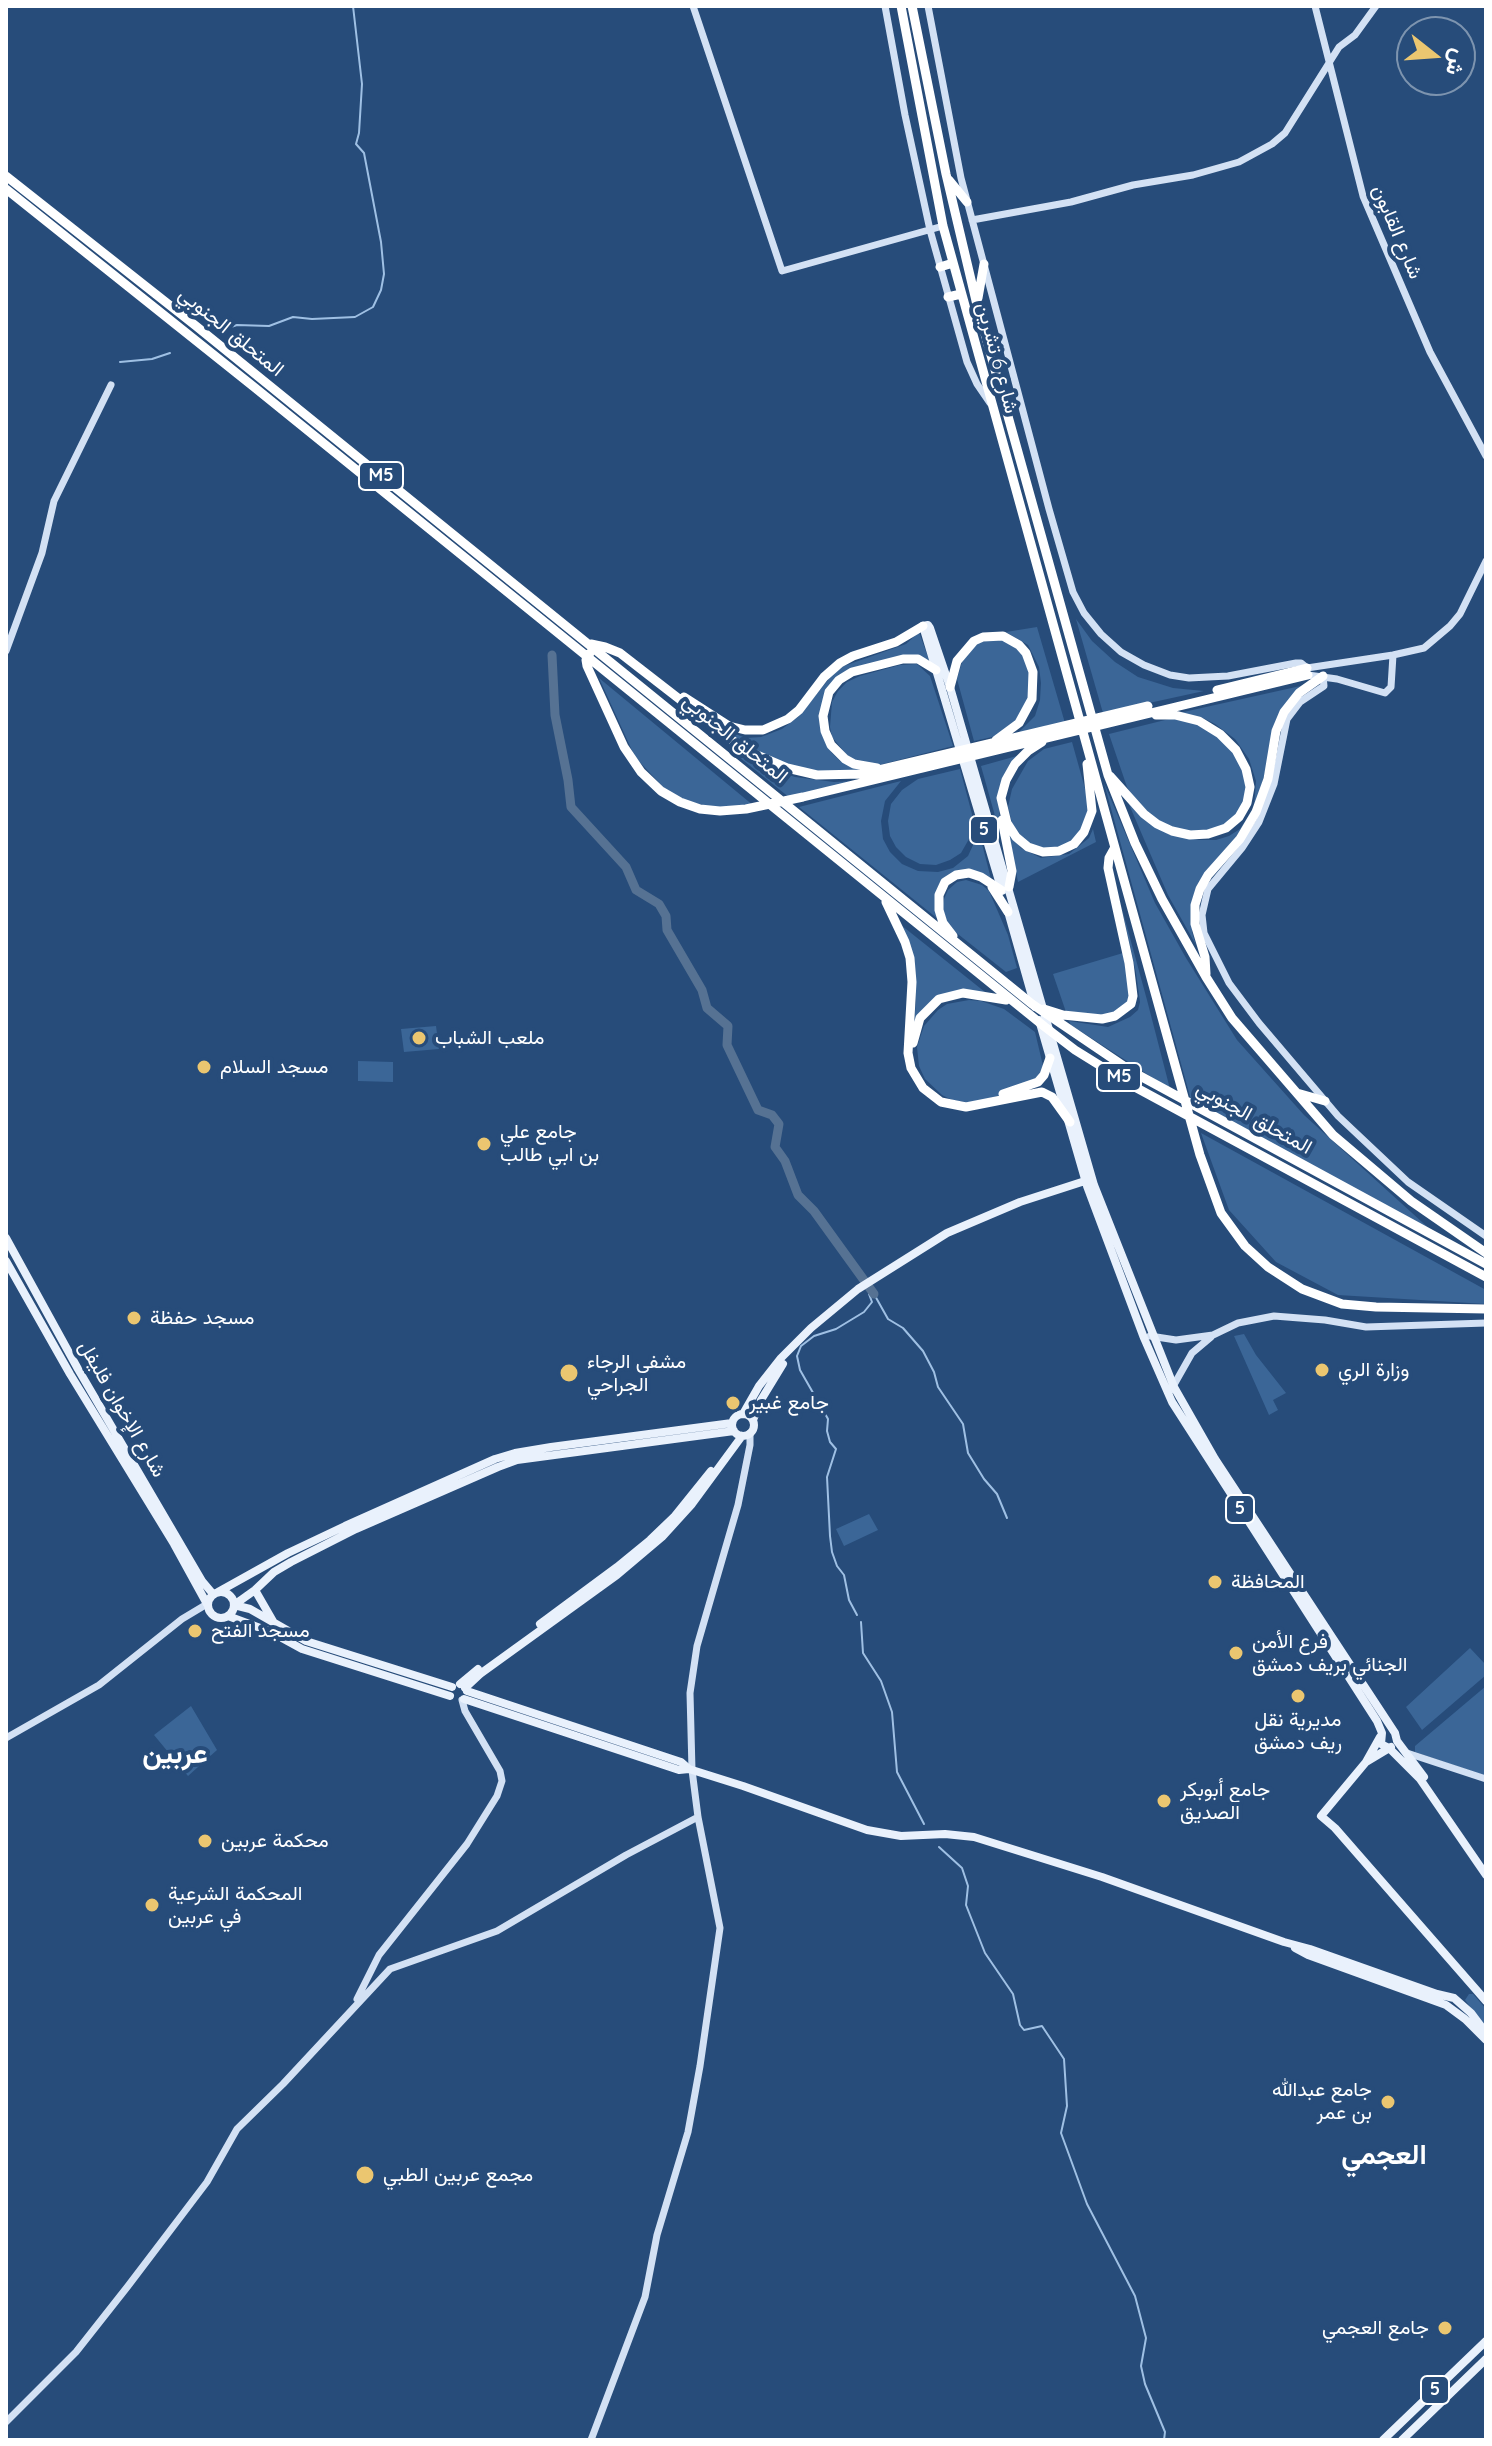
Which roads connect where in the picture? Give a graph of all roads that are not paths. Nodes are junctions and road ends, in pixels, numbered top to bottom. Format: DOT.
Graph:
graph roads {
  1 [pos="693,6"];
  2 [pos="885,6"];
  3 [pos="901,6"];
  4 [pos="912,6"];
  5 [pos="928,6"];
  6 [pos="1315,6"];
  7 [pos="1376,6"];
  8 [pos="1328,63"];
  9 [pos="946,174"];
  10 [pos="6,176"];
  11 [pos="6,189"];
  12 [pos="967,202"];
  13 [pos="972,220"];
  14 [pos="943,226"];
  15 [pos="930,230"];
  16 [pos="953,263"];
  17 [pos="984,264"];
  18 [pos="940,267"];
  19 [pos="961,294"];
  20 [pos="948,297"];
  21 [pos="977,305"];
  22 [pos="111,385"];
  23 [pos="990,403"];
  24 [pos="1486,456"];
  25 [pos="1486,561"];
  26 [pos="923,626"];
  27 [pos="592,646"];
  28 [pos="6,651"];
  29 [pos="1393,655"];
  30 [pos="587,657"];
  31 [pos="1332,664"];
  32 [pos="936,670"];
  33 [pos="1308,671"];
  34 [pos="1323,676"];
  35 [pos="1337,679"];
  36 [pos="662,686"];
  37 [pos="950,687"];
  38 [pos="1132,717"];
  39 [pos="1053,737"];
  40 [pos="961,738"];
  41 [pos="992,743"];
  42 [pos="1088,752"];
  43 [pos="884,769"];
  44 [pos="1108,775"];
  45 [pos="752,783"];
  46 [pos="1002,807"];
  47 [pos="1114,849"];
  48 [pos="988,881"];
  49 [pos="1005,888"];
  50 [pos="885,899"];
  51 [pos="1008,912"];
  52 [pos="956,943"];
  53 [pos="1206,977"];
  54 [pos="1033,987"];
  55 [pos="1010,1000"];
  56 [pos="1032,1004"];
  57 [pos="910,1045"];
  58 [pos="1054,1059"];
  59 [pos="1297,1093"];
  60 [pos="1067,1099"];
  61 [pos="1325,1101"];
  62 [pos="1070,1122"];
  63 [pos="1090,1182"];
  64 [pos="1486,1236"];
  65 [pos="6,1238"];
  66 [pos="1486,1253"];
  67 [pos="6,1261"];
  68 [pos="1486,1264"];
  69 [pos="1486,1277"];
  70 [pos="859,1291"];
  71 [pos="1486,1309"];
  72 [pos="1486,1323"];
  73 [pos="1213,1335"];
  74 [pos="1148,1336"];
  75 [pos="1171,1390"];
  76 [pos="743,1414"];
  77 [pos="753,1420"];
  78 [pos="739,1432"];
  79 [pos="255,1590"];
  80 [pos="216,1593"];
  81 [pos="207,1604"];
  82 [pos="234,1605"];
  83 [pos="228,1616"];
  84 [pos="275,1623"];
  85 [pos="460,1692"];
  86 [pos="1384,1733"];
  87 [pos="6,1738"];
  88 [pos="1397,1741"];
  89 [pos="1389,1748"];
  90 [pos="1407,1753"];
  91 [pos="1366,1762"];
  92 [pos="691,1770"];
  93 [pos="1486,1779"];
  94 [pos="698,1817"];
  95 [pos="1486,1867"];
  96 [pos="1486,1875"];
  97 [pos="1284,1942"];
  98 [pos="1486,2001"];
  99 [pos="353,2008"];
  100 [pos="1486,2033"];
  101 [pos="1486,2040"];
  102 [pos="1486,2341"];
  103 [pos="1469,2357"];
  104 [pos="1486,2359"];
  105 [pos="1466,2378"];
  106 [pos="6,2422"];
  107 [pos="591,2440"];
  108 [pos="1383,2440"];
  109 [pos="1402,2440"];
  1 -- 15 [label="main road"];
  2 -- 15 [label="main road"];
  3 -- 14 [label="highway, شارع 6 تشرين"];
  4 -- 9 [label="highway, شارع 6 تشرين"];
  5 -- 12 [label="main road"];
  6 -- 8 [label="main road, شارع القابون"];
  7 -- 8 [label="main road"];
  8 -- 13 [label="main road"];
  8 -- 24 [label="main road, شارع القابون"];
  9 -- 12 [label="highway"];
  9 -- 21 [label="highway, شارع 6 تشرين"];
  10 -- 27 [label="highway, المتحلق الجنوبي / M5"];
  11 -- 30 [label="highway, المتحلق الجنوبي / M5"];
  12 -- 13 [label="main road"];
  13 -- 17 [label="main road"];
  14 -- 15 [label="main road"];
  14 -- 16 [label="highway, شارع 6 تشرين"];
  15 -- 18 [label="main road"];
  16 -- 18 [label="highway"];
  16 -- 19 [label="highway, شارع 6 تشرين"];
  17 -- 21 [label="highway"];
  17 -- 33 [label="main road"];
  18 -- 20 [label="main road"];
  19 -- 20 [label="highway"];
  19 -- 23 [label="highway, شارع 6 تشرين"];
  20 -- 23 [label="main road"];
  21 -- 44 [label="highway, شارع 6 تشرين"];
  22 -- 28 [label="main road"];
  23 -- 42 [label="highway, شارع 6 تشرين"];
  25 -- 29 [label="main road"];
  26 -- 32 [label="main road"];
  26 -- 36 [label="highway"];
  26 -- 37 [label="main road"];
  27 -- 30 [label="highway"];
  27 -- 36 [label="highway"];
  27 -- 45 [label="highway, المتحلق الجنوبي / M5"];
  29 -- 31 [label="main road"];
  29 -- 35 [label="main road"];
  30 -- 39 [label="highway"];
  30 -- 45 [label="highway, المتحلق الجنوبي / M5"];
  31 -- 33 [label="main road"];
  31 -- 35 [label="main road"];
  32 -- 40 [label="main road"];
  32 -- 43 [label="highway"];
  33 -- 34 [label="main road"];
  33 -- 38 [label="highway"];
  33 -- 41 [label="highway"];
  34 -- 35 [label="main road"];
  34 -- 53 [label="highway"];
  34 -- 61 [label="main road"];
  36 -- 43 [label="highway"];
  37 -- 40 [label="main road"];
  37 -- 41 [label="highway"];
  38 -- 39 [label="highway"];
  38 -- 44 [label="highway"];
  39 -- 46 [label="highway"];
  40 -- 49 [label="main road, 5"];
  41 -- 43 [label="highway"];
  42 -- 46 [label="highway"];
  42 -- 47 [label="highway"];
  44 -- 53 [label="highway, شارع 6 تشرين"];
  45 -- 50 [label="highway, المتحلق الجنوبي / M5"];
  45 -- 52 [label="highway, المتحلق الجنوبي / M5"];
  46 -- 49 [label="highway"];
  47 -- 56 [label="highway"];
  47 -- 71 [label="highway"];
  48 -- 49 [label="highway"];
  48 -- 51 [label="highway"];
  48 -- 52 [label="highway"];
  49 -- 51 [label="main road, 5"];
  49 -- 54 [label="main road, 5"];
  50 -- 55 [label="highway, المتحلق الجنوبي / M5"];
  50 -- 57 [label="highway"];
  51 -- 54 [label="main road, 5"];
  52 -- 56 [label="highway, المتحلق الجنوبي / M5"];
  53 -- 59 [label="highway, شارع 6 تشرين"];
  54 -- 58 [label="main road, 5"];
  55 -- 57 [label="highway"];
  55 -- 69 [label="highway, المتحلق الجنوبي / M5"];
  56 -- 68 [label="highway, المتحلق الجنوبي / M5"];
  57 -- 58 [label="highway"];
  57 -- 62 [label="highway"];
  58 -- 60 [label="main road, 5"];
  59 -- 61 [label="highway"];
  59 -- 66 [label="highway, شارع 6 تشرين"];
  60 -- 62 [label="main road, 5"];
  60 -- 63 [label="main road, 5"];
  61 -- 64 [label="main road"];
  62 -- 63 [label="main road, 5"];
  63 -- 70 [label="main road"];
  63 -- 74 [label="main road, 5"];
  65 -- 80 [label="main road, شارع الإخوان فليفل"];
  67 -- 81 [label="main road, شارع الإخوان فليفل"];
  70 -- 76 [label="main road"];
  70 -- 77 [label="main road"];
  72 -- 73 [label="main road"];
  73 -- 74 [label="main road"];
  73 -- 75 [label="main road"];
  74 -- 75 [label="main road, 5"];
  75 -- 86 [label="main road, 5"];
  76 -- 77 [label="main road"];
  76 -- 78 [label="main road"];
  77 -- 78 [label="main road"];
  78 -- 79 [label="main road"];
  78 -- 80 [label="main road"];
  78 -- 85 [label="main road"];
  78 -- 92 [label="main road"];
  79 -- 82 [label="main road"];
  79 -- 84 [label="main road"];
  80 -- 81 [label="main road"];
  80 -- 82 [label="main road"];
  81 -- 83 [label="main road"];
  81 -- 87 [label="main road"];
  82 -- 83 [label="main road"];
  82 -- 84 [label="main road"];
  83 -- 85 [label="main road"];
  84 -- 85 [label="main road"];
  85 -- 92 [label="main road"];
  85 -- 99 [label="main road"];
  86 -- 88 [label="main road, 5"];
  86 -- 89 [label="main road, 5"];
  86 -- 91 [label="main road"];
  88 -- 89 [label="main road"];
  88 -- 90 [label="main road, 5"];
  89 -- 91 [label="main road"];
  89 -- 96 [label="main road, 5"];
  90 -- 93 [label="main road"];
  90 -- 95 [label="main road, 5"];
  91 -- 98 [label="main road"];
  92 -- 94 [label="main road"];
  92 -- 97 [label="main road"];
  94 -- 99 [label="main road"];
  94 -- 107 [label="main road"];
  97 -- 100 [label="main road"];
  97 -- 101 [label="main road"];
  99 -- 106 [label="main road"];
  102 -- 103 [label="main road, 5"];
  103 -- 105 [label="main road"];
  103 -- 108 [label="main road, 5"];
  104 -- 105 [label="main road, 5"];
  105 -- 109 [label="main road, 5"];
}
